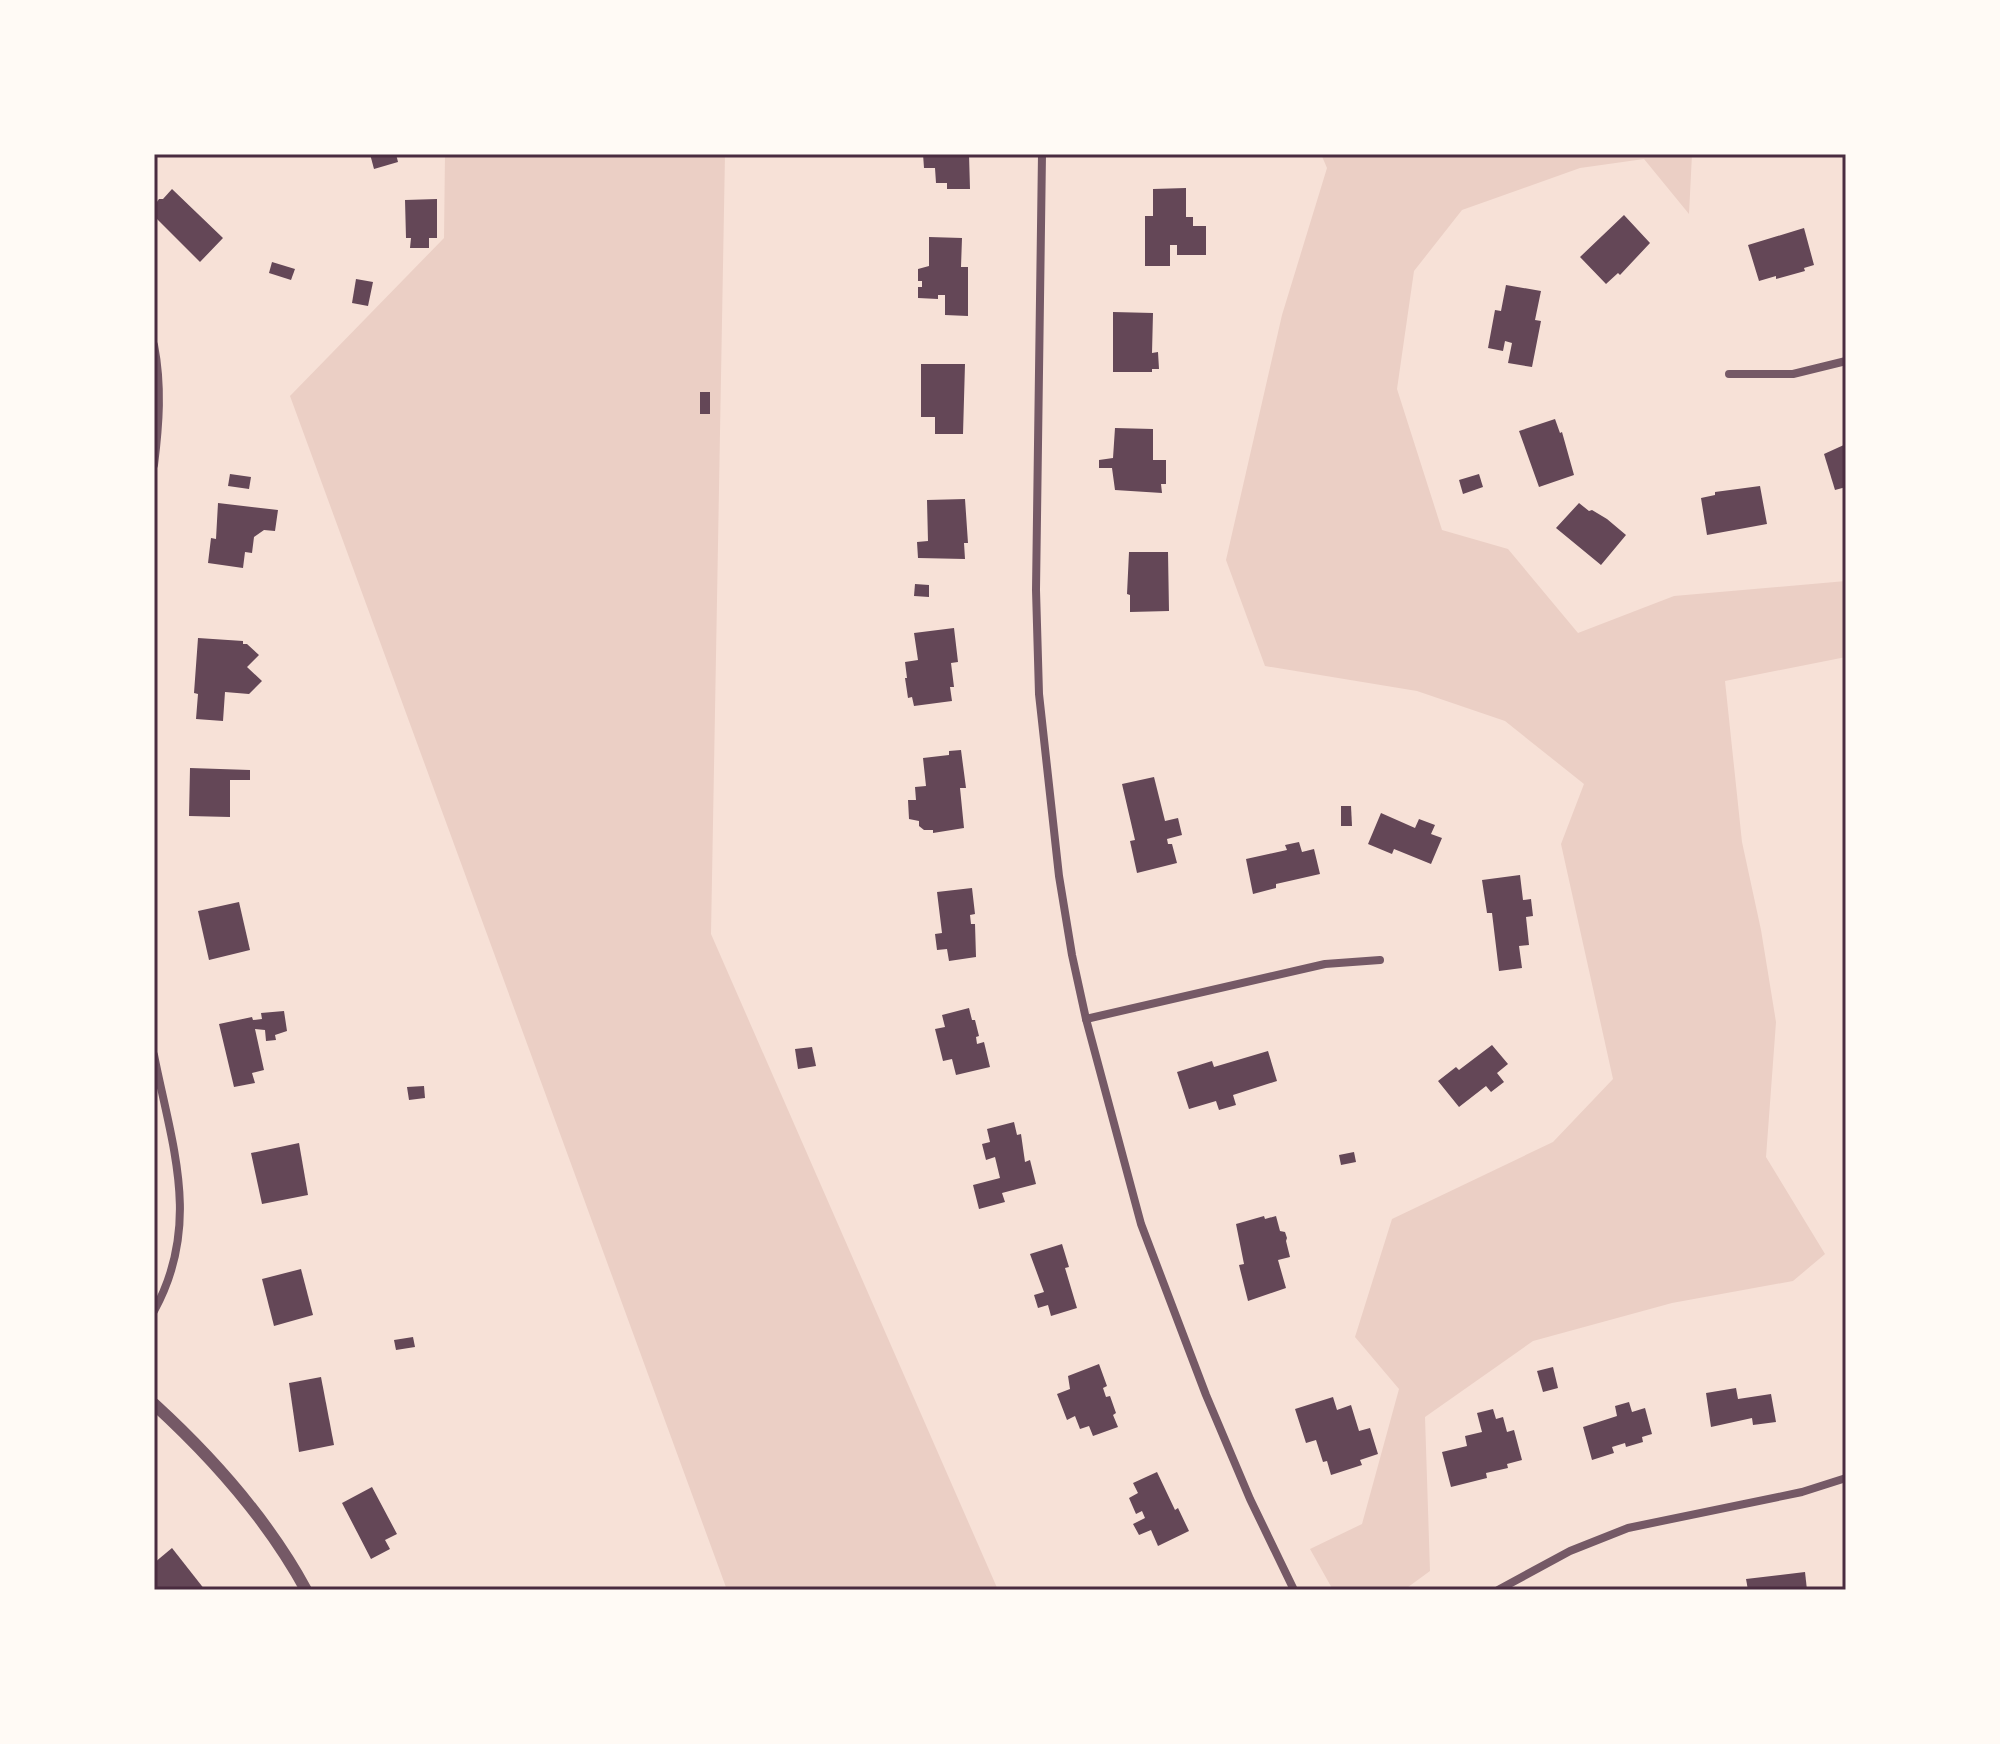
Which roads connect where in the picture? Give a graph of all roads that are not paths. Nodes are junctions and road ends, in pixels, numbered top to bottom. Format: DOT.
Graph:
graph roads {
  1 [pos="1042,154"];
  2 [pos="154,345"];
  3 [pos="1846,361"];
  4 [pos="1729,374"];
  5 [pos="154,465"];
  6 [pos="1380,960"];
  7 [pos="1086,1019"];
  8 [pos="154,1055"];
  9 [pos="154,1311"];
  10 [pos="154,1404"];
  11 [pos="1846,1478"];
  12 [pos="306,1590"];
  13 [pos="1294,1590"];
  14 [pos="1498,1590"];
  1 -- 7 [label="street"];
  2 -- 5 [label="street"];
  3 -- 4 [label="street"];
  6 -- 7 [label="street"];
  7 -- 13 [label="street"];
  8 -- 9 [label="street"];
  10 -- 12 [label="street"];
  11 -- 14 [label="street"];
}
